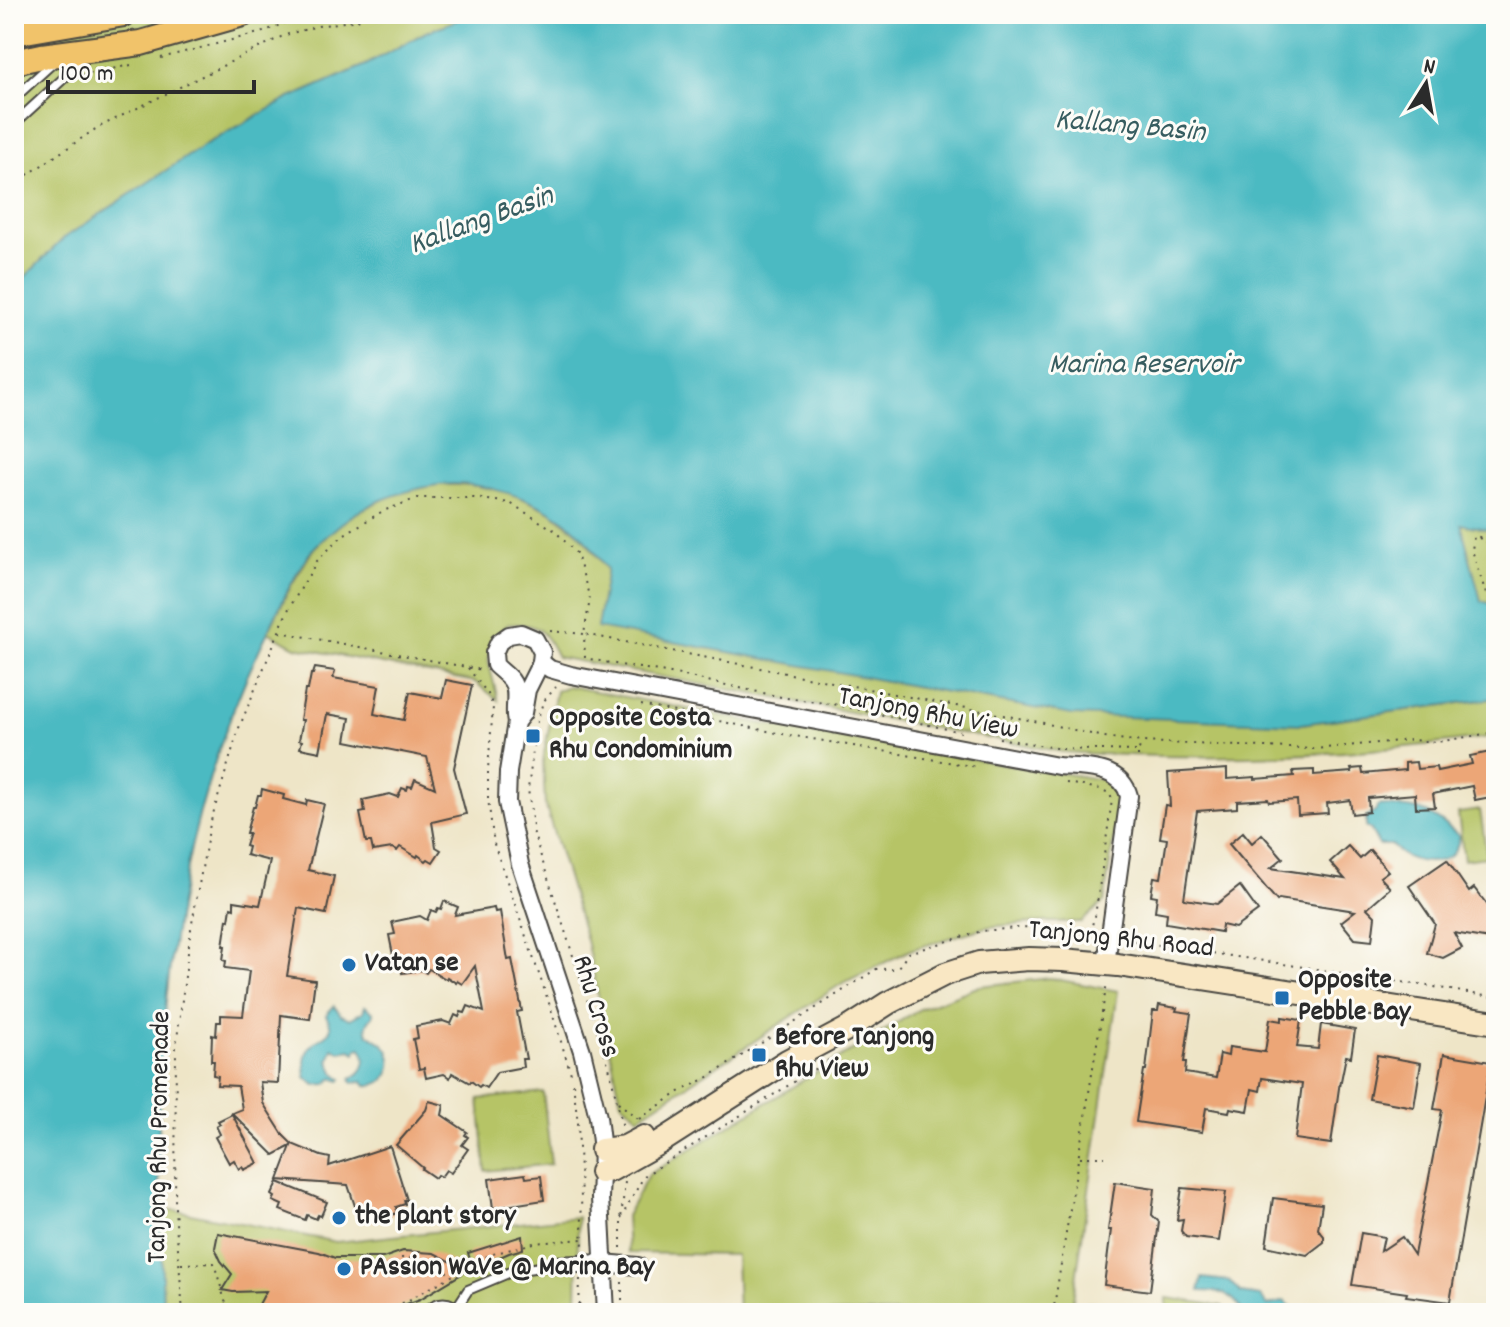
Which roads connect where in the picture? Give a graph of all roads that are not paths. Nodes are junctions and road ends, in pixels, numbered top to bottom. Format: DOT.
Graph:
graph roads {
  1 [pos="124,14"];
  2 [pos="243,14"];
  3 [pos="14,33"];
  4 [pos="75,52"];
  5 [pos="14,62"];
  6 [pos="14,98"];
  7 [pos="14,124"];
  8 [pos="541,662"];
  9 [pos="516,722"];
  10 [pos="1111,959"];
  11 [pos="1432,1006"];
  12 [pos="1496,1012"];
  13 [pos="1496,1023"];
  14 [pos="602,1161"];
  15 [pos="603,1263"];
  16 [pos="554,1265"];
  17 [pos="630,1266"];
  18 [pos="459,1310"];
  19 [pos="426,1313"];
  20 [pos="606,1313"];
  1 -- 3 [label="main road"];
  2 -- 4 [label="main road"];
  4 -- 5 [label="main road"];
  4 -- 6 [label="lane"];
  4 -- 7 [label="lane"];
  8 -- 9 [label="street, Rhu Cross"];
  8 -- 9 [label="street, Rhu Cross"];
  8 -- 10 [label="street, Tanjong Rhu View"];
  9 -- 14 [label="street, Rhu Cross"];
  10 -- 11 [label="street, Tanjong Rhu Road"];
  10 -- 14 [label="street, Tanjong Rhu Road"];
  11 -- 12 [label="street, Tanjong Rhu Road"];
  11 -- 13 [label="street, Tanjong Rhu Road"];
  14 -- 15 [label="street, Rhu Cross"];
  15 -- 16 [label="street"];
  15 -- 17 [label="street"];
  15 -- 20 [label="street, Rhu Cross"];
  16 -- 18 [label="lane"];
  18 -- 19 [label="lane"];
}
